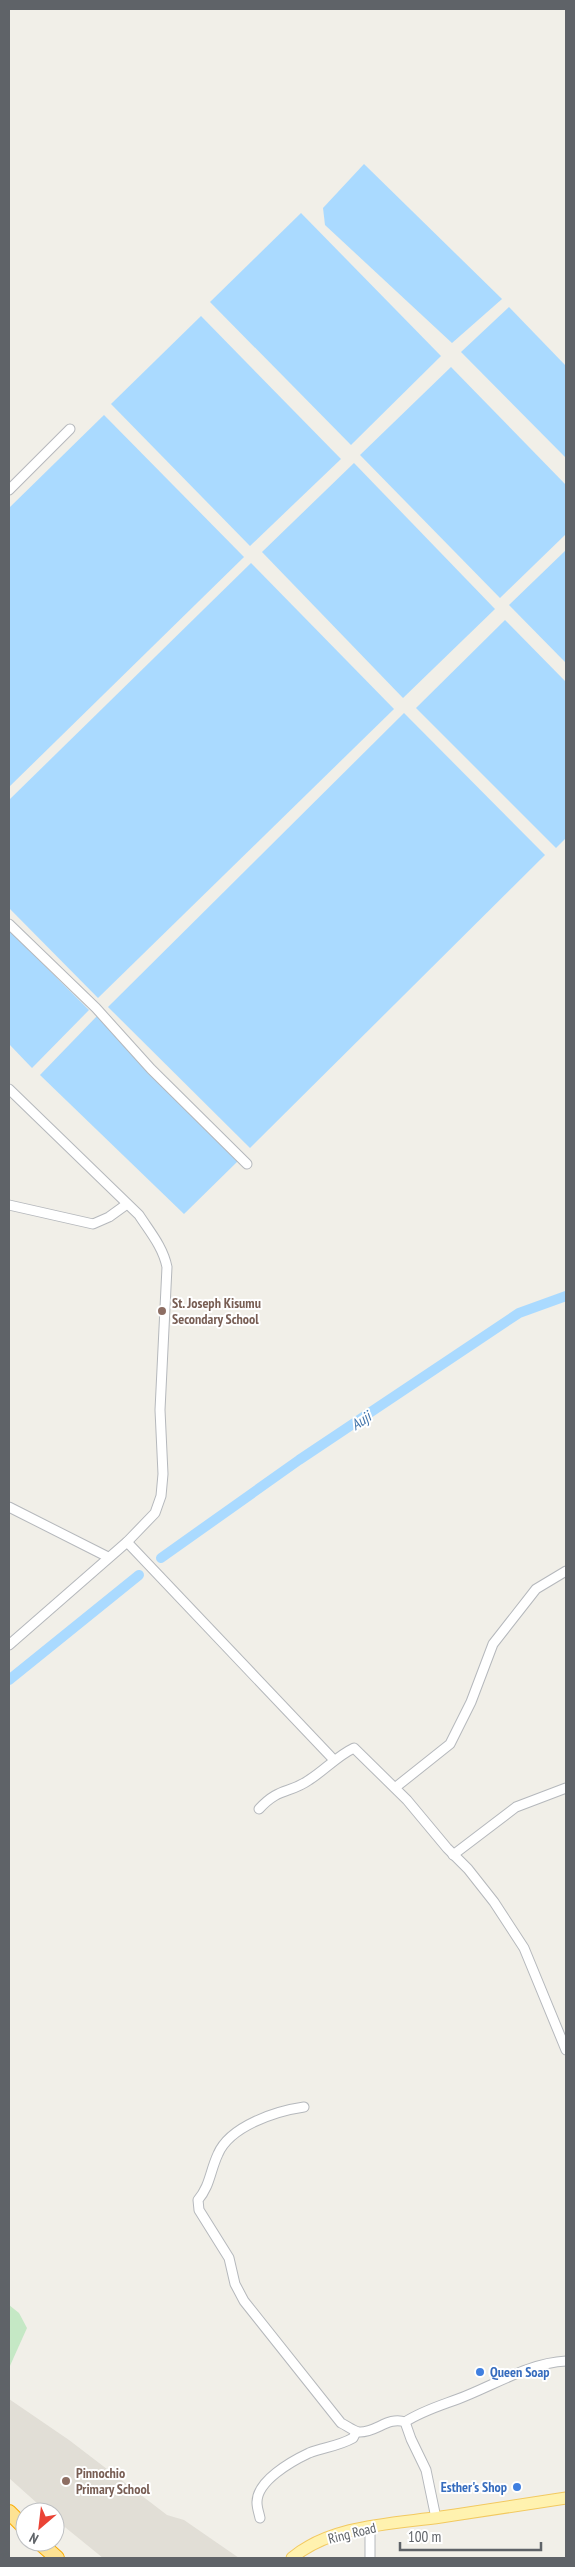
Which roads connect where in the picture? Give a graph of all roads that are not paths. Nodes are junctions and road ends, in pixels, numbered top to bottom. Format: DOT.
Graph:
graph roads {
  1 [pos="70,429"];
  2 [pos="9,490"];
  3 [pos="9,924"];
  4 [pos="9,1088"];
  5 [pos="247,1164"];
  6 [pos="127,1204"];
  7 [pos="9,1205"];
  8 [pos="9,1507"];
  9 [pos="127,1542"];
  10 [pos="108,1557"];
  11 [pos="566,1571"];
  12 [pos="9,1645"];
  13 [pos="334,1760"];
  14 [pos="396,1788"];
  15 [pos="566,1788"];
  16 [pos="259,1809"];
  17 [pos="453,1855"];
  18 [pos="566,2050"];
  19 [pos="304,2107"];
  20 [pos="566,2361"];
  21 [pos="405,2422"];
  22 [pos="356,2432"];
  23 [pos="566,2498"];
  24 [pos="260,2518"];
  25 [pos="436,2518"];
  26 [pos="370,2527"];
  27 [pos="292,2558"];
  28 [pos="370,2558"];
  1 -- 2 [label="street"];
  3 -- 5 [label="street"];
  4 -- 6 [label="street"];
  6 -- 7 [label="street"];
  6 -- 9 [label="street"];
  8 -- 10 [label="street"];
  9 -- 10 [label="street"];
  9 -- 13 [label="street"];
  10 -- 12 [label="street"];
  11 -- 14 [label="street"];
  13 -- 14 [label="street"];
  13 -- 16 [label="street"];
  14 -- 17 [label="street"];
  15 -- 17 [label="street"];
  17 -- 18 [label="street"];
  19 -- 22 [label="street"];
  20 -- 21 [label="street"];
  21 -- 22 [label="street"];
  21 -- 25 [label="street"];
  22 -- 24 [label="street"];
  23 -- 25 [label="main road, Ring Road"];
  25 -- 26 [label="main road, Ring Road"];
  26 -- 27 [label="main road, Ring Road"];
  26 -- 28 [label="street"];
}
